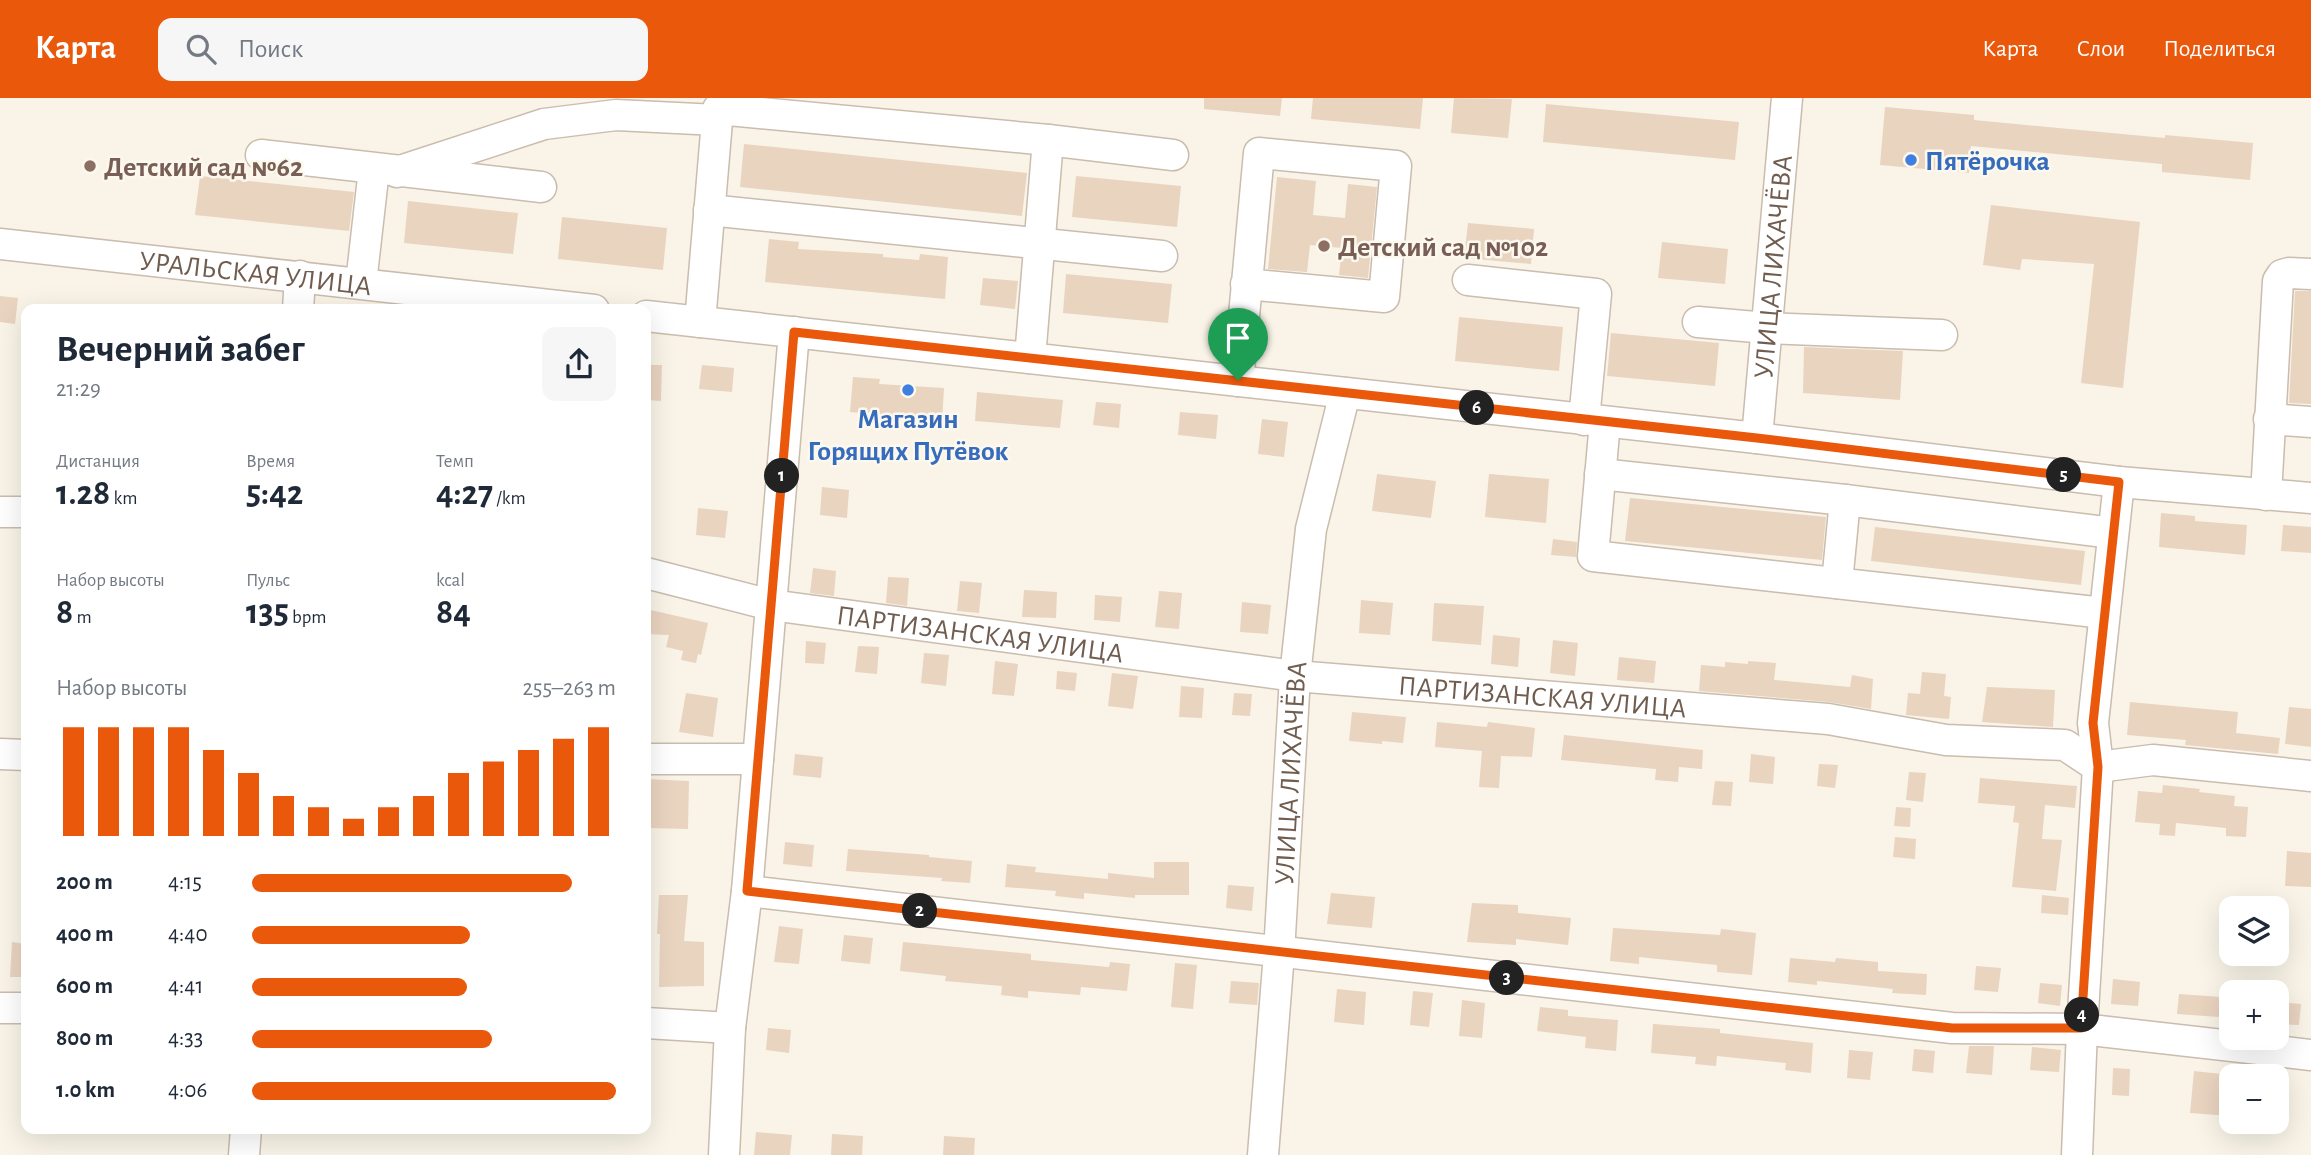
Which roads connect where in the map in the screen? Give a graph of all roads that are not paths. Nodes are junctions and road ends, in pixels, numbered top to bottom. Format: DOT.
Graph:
graph roads {
  1 [pos="1782,99"];
  2 [pos="717,120"];
  3 [pos="1048,140"];
  4 [pos="261,155"];
  5 [pos="1172,155"];
  6 [pos="385,170"];
  7 [pos="541,187"];
  8 [pos="709,210"];
  9 [pos="0,244"];
  10 [pos="1040,245"];
  11 [pos="1162,257"];
  12 [pos="2311,274"];
  13 [pos="300,276"];
  14 [pos="1468,280"];
  15 [pos="360,284"];
  16 [pos="1247,284"];
  17 [pos="298,304"];
  18 [pos="540,304"];
  19 [pos="651,317"];
  20 [pos="700,322"];
  21 [pos="1699,322"];
  22 [pos="1767,328"];
  23 [pos="794,332"];
  24 [pos="1942,335"];
  25 [pos="1030,358"];
  26 [pos="1238,380"];
  27 [pos="1345,393"];
  28 [pos="2269,419"];
  29 [pos="1595,421"];
  30 [pos="2311,422"];
  31 [pos="1757,438"];
  32 [pos="1600,474"];
  33 [pos="2119,482"];
  34 [pos="2266,495"];
  35 [pos="2311,498"];
  36 [pos="1845,500"];
  37 [pos="0,512"];
  38 [pos="21,512"];
  39 [pos="2113,533"];
  40 [pos="651,574"];
  41 [pos="1838,583"];
  42 [pos="771,605"];
  43 [pos="2104,614"];
  44 [pos="1295,676"];
  45 [pos="0,754"];
  46 [pos="21,755"];
  47 [pos="651,759"];
  48 [pos="758,759"];
  49 [pos="2098,767"];
  50 [pos="2311,776"];
  51 [pos="747,891"];
  52 [pos="1279,953"];
  53 [pos="0,1008"];
  54 [pos="21,1008"];
  55 [pos="651,1023"];
  56 [pos="730,1028"];
  57 [pos="2081,1028"];
  58 [pos="2311,1055"];
  59 [pos="246,1134"];
  60 [pos="244,1155"];
  61 [pos="724,1155"];
  62 [pos="1263,1155"];
  63 [pos="2077,1155"];
  1 -- 22 [label="street, УЛИЦА ЛИХАЧЁВА"];
  2 -- 3 [label="street"];
  2 -- 6 [label="street"];
  2 -- 8 [label="street"];
  3 -- 5 [label="street"];
  3 -- 10 [label="street"];
  4 -- 6 [label="street"];
  6 -- 7 [label="street"];
  6 -- 15 [label="street"];
  8 -- 10 [label="street"];
  8 -- 20 [label="street"];
  9 -- 13 [label="street, УРАЛЬСКАЯ УЛИЦА"];
  10 -- 11 [label="street"];
  10 -- 25 [label="street"];
  12 -- 28 [label="street"];
  13 -- 15 [label="street, УРАЛЬСКАЯ УЛИЦА"];
  13 -- 17 [label="street"];
  14 -- 29 [label="street"];
  15 -- 18 [label="street, УРАЛЬСКАЯ УЛИЦА"];
  16 -- 16 [label="street"];
  16 -- 26 [label="street"];
  19 -- 20 [label="street"];
  20 -- 23 [label="street"];
  21 -- 22 [label="street"];
  22 -- 24 [label="street"];
  22 -- 31 [label="street, УЛИЦА ЛИХАЧЁВА"];
  23 -- 25 [label="street"];
  23 -- 42 [label="street"];
  25 -- 26 [label="street"];
  26 -- 27 [label="street"];
  27 -- 29 [label="street"];
  27 -- 44 [label="street, УЛИЦА ЛИХАЧЁВА"];
  28 -- 30 [label="street"];
  28 -- 34 [label="street"];
  29 -- 31 [label="street"];
  29 -- 32 [label="street"];
  31 -- 33 [label="street"];
  32 -- 36 [label="street"];
  32 -- 41 [label="street"];
  33 -- 34 [label="street"];
  33 -- 39 [label="street"];
  34 -- 35 [label="street"];
  36 -- 39 [label="street"];
  36 -- 41 [label="street"];
  37 -- 38 [label="street"];
  39 -- 43 [label="street"];
  40 -- 42 [label="street, ПАРТИЗАНСКАЯ УЛИЦА"];
  41 -- 43 [label="street"];
  42 -- 44 [label="street, ПАРТИЗАНСКАЯ УЛИЦА"];
  42 -- 48 [label="street"];
  43 -- 49 [label="street"];
  44 -- 49 [label="street, ПАРТИЗАНСКАЯ УЛИЦА"];
  44 -- 52 [label="street, УЛИЦА ЛИХАЧЁВА"];
  45 -- 46 [label="street"];
  47 -- 48 [label="street"];
  48 -- 51 [label="street"];
  49 -- 50 [label="street"];
  49 -- 57 [label="street"];
  51 -- 52 [label="street"];
  51 -- 56 [label="street"];
  52 -- 57 [label="street"];
  52 -- 62 [label="street, УЛИЦА ЛИХАЧЁВА"];
  53 -- 54 [label="street"];
  55 -- 56 [label="street"];
  56 -- 61 [label="street"];
  57 -- 58 [label="street"];
  57 -- 63 [label="street"];
  59 -- 60 [label="street"];
}
